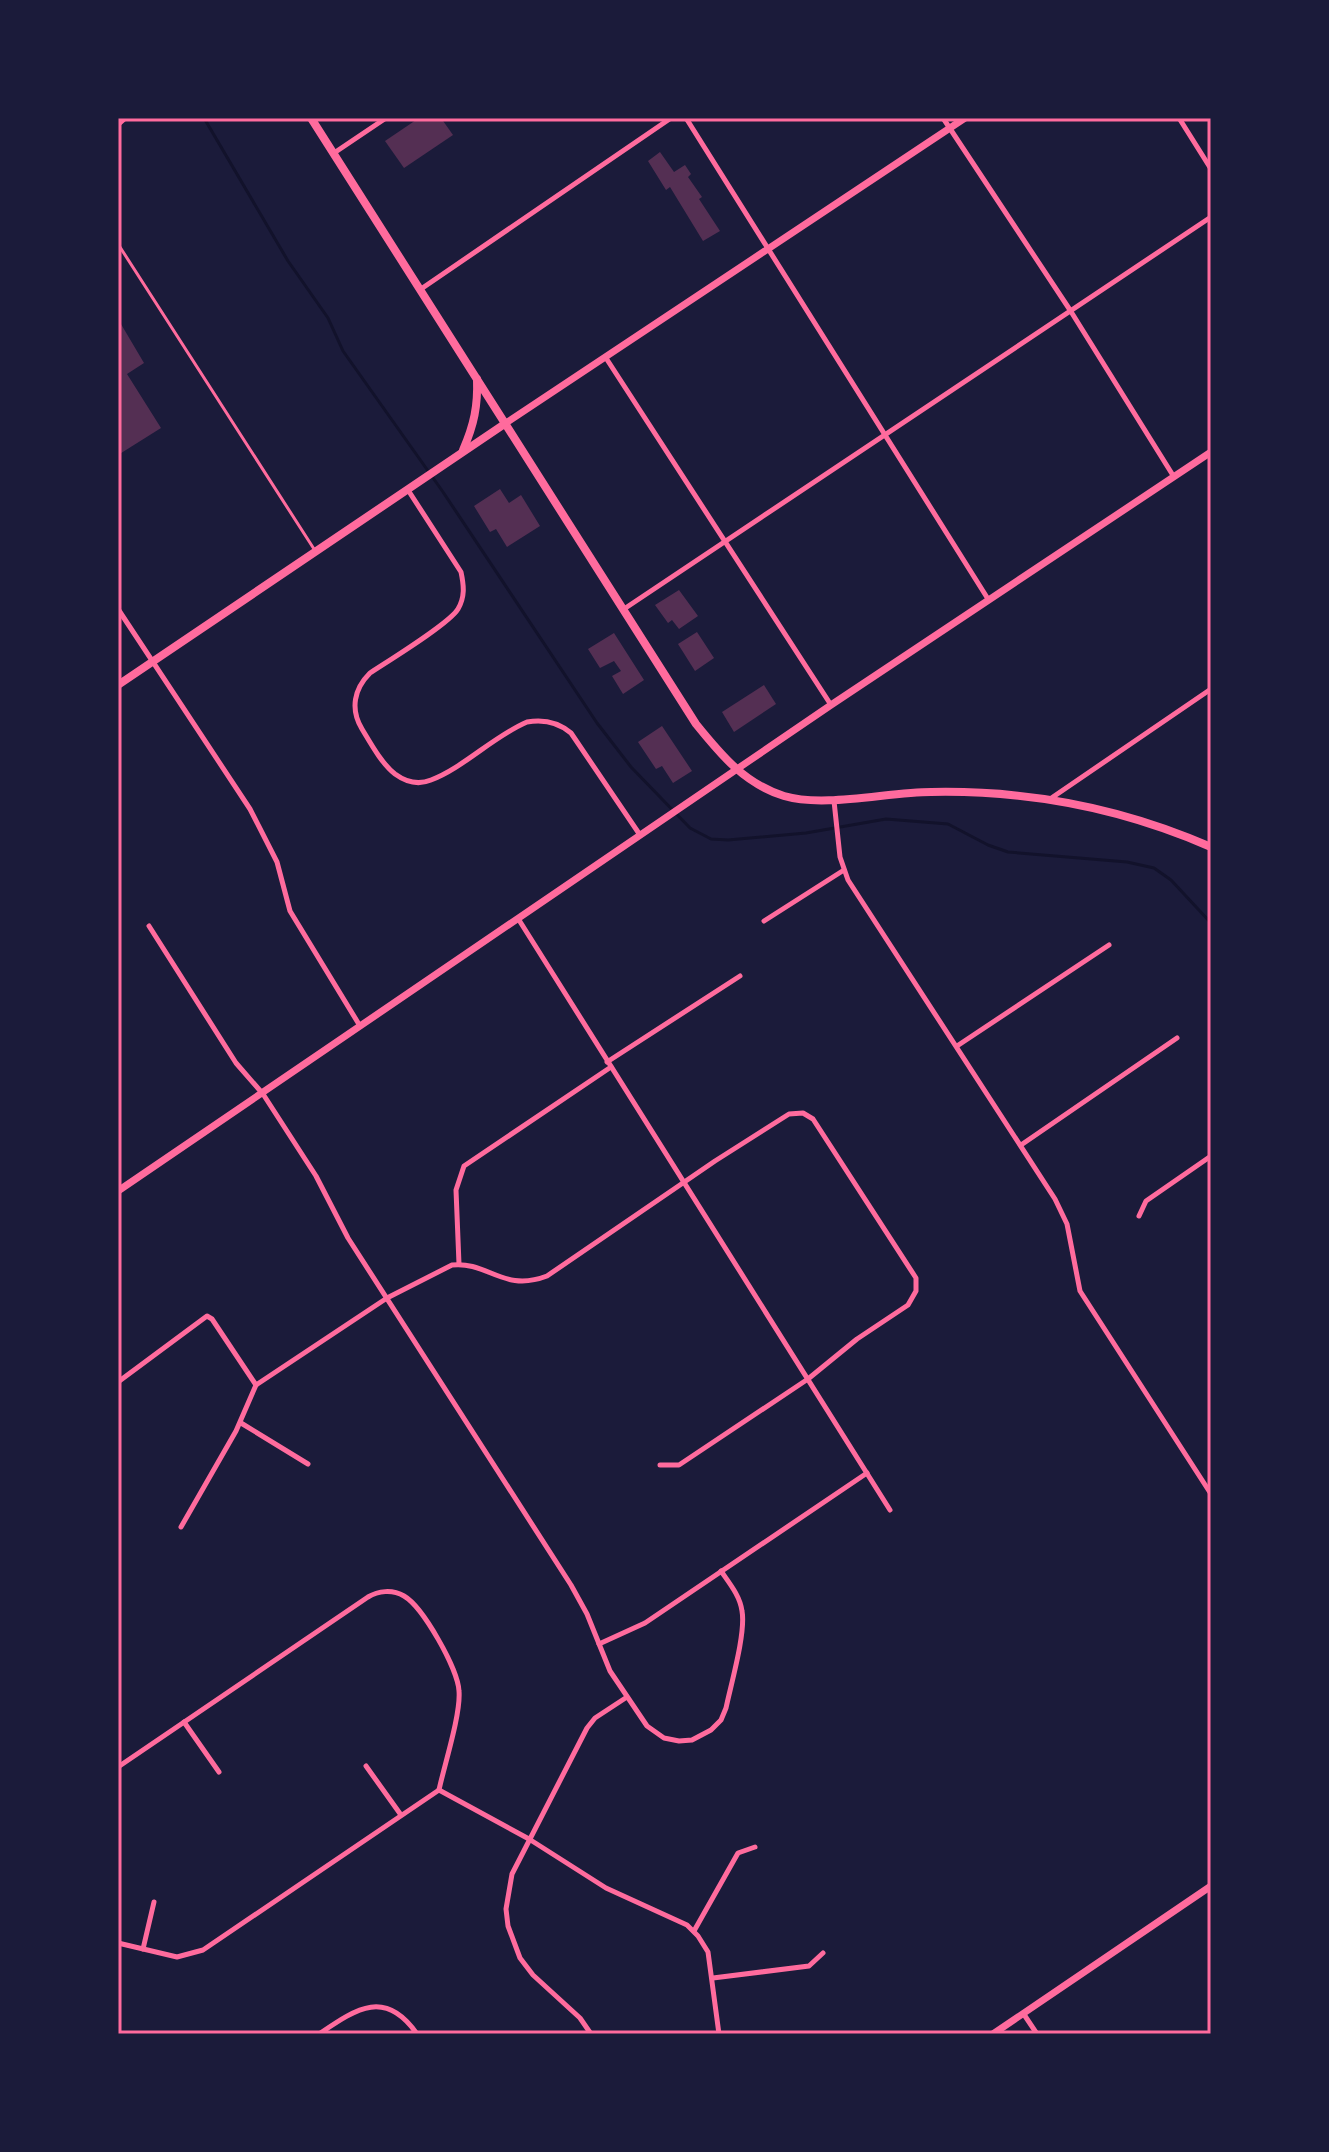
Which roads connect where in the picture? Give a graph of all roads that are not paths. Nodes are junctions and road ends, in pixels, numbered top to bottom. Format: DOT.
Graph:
graph roads {
  1 [pos="127,118"];
  2 [pos="311,118"];
  3 [pos="386,118"];
  4 [pos="671,118"];
  5 [pos="686,118"];
  6 [pos="943,118"];
  7 [pos="965,118"];
  8 [pos="1179,118"];
  9 [pos="118,126"];
  10 [pos="949,128"];
  11 [pos="334,153"];
  12 [pos="1211,169"];
  13 [pos="1211,217"];
  14 [pos="118,244"];
  15 [pos="768,248"];
  16 [pos="421,289"];
  17 [pos="1070,310"];
  18 [pos="606,358"];
  19 [pos="477,378"];
  20 [pos="506,423"];
  21 [pos="886,434"];
  22 [pos="1211,452"];
  23 [pos="461,453"];
  24 [pos="1174,477"];
  25 [pos="411,488"];
  26 [pos="725,543"];
  27 [pos="316,552"];
  28 [pos="988,599"];
  29 [pos="118,609"];
  30 [pos="624,609"];
  31 [pos="152,662"];
  32 [pos="118,685"];
  33 [pos="1211,689"];
  34 [pos="831,705"];
  35 [pos="736,770"];
  36 [pos="834,798"];
  37 [pos="1049,799"];
  38 [pos="640,835"];
  39 [pos="1211,847"];
  40 [pos="844,870"];
  41 [pos="519,920"];
  42 [pos="764,921"];
  43 [pos="149,926"];
  44 [pos="1109,945"];
  45 [pos="740,976"];
  46 [pos="360,1027"];
  47 [pos="1177,1038"];
  48 [pos="957,1046"];
  49 [pos="609,1064"];
  50 [pos="263,1094"];
  51 [pos="1021,1145"];
  52 [pos="1211,1156"];
  53 [pos="685,1184"];
  54 [pos="118,1191"];
  55 [pos="1139,1216"];
  56 [pos="459,1264"];
  57 [pos="387,1298"];
  58 [pos="808,1379"];
  59 [pos="118,1382"];
  60 [pos="256,1385"];
  61 [pos="241,1423"];
  62 [pos="308,1464"];
  63 [pos="660,1465"];
  64 [pos="867,1473"];
  65 [pos="1211,1494"];
  66 [pos="890,1510"];
  67 [pos="181,1527"];
  68 [pos="721,1571"];
  69 [pos="599,1644"];
  70 [pos="627,1697"];
  71 [pos="184,1722"];
  72 [pos="366,1766"];
  73 [pos="118,1767"];
  74 [pos="219,1772"];
  75 [pos="439,1790"];
  76 [pos="401,1815"];
  77 [pos="529,1839"];
  78 [pos="755,1847"];
  79 [pos="1211,1886"];
  80 [pos="154,1902"];
  81 [pos="694,1931"];
  82 [pos="118,1943"];
  83 [pos="143,1949"];
  84 [pos="823,1953"];
  85 [pos="713,1978"];
  86 [pos="1023,2013"];
  87 [pos="319,2034"];
  88 [pos="417,2034"];
  89 [pos="591,2034"];
  90 [pos="719,2034"];
  91 [pos="993,2034"];
  92 [pos="1037,2034"];
  1 -- 9 [label="lane"];
  2 -- 11 [label="main road"];
  3 -- 11 [label="street"];
  4 -- 16 [label="street"];
  5 -- 15 [label="street"];
  6 -- 10 [label="street"];
  7 -- 10 [label="street"];
  8 -- 12 [label="street"];
  10 -- 15 [label="street"];
  10 -- 17 [label="street"];
  11 -- 16 [label="main road"];
  13 -- 17 [label="street"];
  14 -- 27 [label="lane"];
  15 -- 18 [label="street"];
  15 -- 21 [label="street"];
  16 -- 19 [label="main road"];
  17 -- 21 [label="street"];
  17 -- 24 [label="street"];
  18 -- 20 [label="street"];
  18 -- 26 [label="street"];
  19 -- 20 [label="main road"];
  19 -- 23 [label="main road"];
  20 -- 23 [label="main road"];
  20 -- 30 [label="main road"];
  21 -- 26 [label="street"];
  21 -- 28 [label="street"];
  22 -- 24 [label="street"];
  23 -- 25 [label="main road"];
  24 -- 28 [label="street"];
  25 -- 27 [label="main road"];
  25 -- 38 [label="street"];
  26 -- 30 [label="street"];
  26 -- 34 [label="street"];
  27 -- 31 [label="main road"];
  28 -- 34 [label="street"];
  29 -- 31 [label="street"];
  30 -- 35 [label="main road"];
  31 -- 32 [label="main road"];
  31 -- 46 [label="street"];
  33 -- 37 [label="street"];
  34 -- 35 [label="street"];
  35 -- 36 [label="main road"];
  35 -- 38 [label="street"];
  36 -- 37 [label="main road"];
  36 -- 40 [label="street"];
  37 -- 39 [label="main road"];
  38 -- 41 [label="street"];
  40 -- 42 [label="street"];
  40 -- 48 [label="street"];
  41 -- 46 [label="street"];
  41 -- 49 [label="street"];
  43 -- 50 [label="street"];
  44 -- 48 [label="street"];
  45 -- 49 [label="street"];
  46 -- 50 [label="street"];
  47 -- 51 [label="street"];
  48 -- 51 [label="street"];
  49 -- 53 [label="street"];
  49 -- 56 [label="street"];
  50 -- 54 [label="street"];
  50 -- 57 [label="street"];
  51 -- 65 [label="street"];
  52 -- 55 [label="street"];
  53 -- 56 [label="street"];
  53 -- 58 [label="street"];
  53 -- 58 [label="street"];
  56 -- 57 [label="street"];
  57 -- 60 [label="street"];
  57 -- 69 [label="street"];
  58 -- 63 [label="street"];
  58 -- 64 [label="street"];
  59 -- 60 [label="street"];
  60 -- 61 [label="street"];
  61 -- 62 [label="street"];
  61 -- 67 [label="street"];
  64 -- 66 [label="street"];
  64 -- 68 [label="street"];
  68 -- 69 [label="street"];
  68 -- 70 [label="street"];
  69 -- 70 [label="street"];
  70 -- 77 [label="street"];
  71 -- 73 [label="street"];
  71 -- 74 [label="street"];
  71 -- 75 [label="street"];
  72 -- 76 [label="street"];
  75 -- 76 [label="street"];
  75 -- 77 [label="street"];
  76 -- 83 [label="street"];
  77 -- 81 [label="street"];
  77 -- 89 [label="street"];
  78 -- 81 [label="street"];
  79 -- 86 [label="street"];
  80 -- 83 [label="street"];
  81 -- 85 [label="street"];
  82 -- 83 [label="street"];
  84 -- 85 [label="street"];
  85 -- 90 [label="street"];
  86 -- 91 [label="street"];
  86 -- 92 [label="street"];
  87 -- 88 [label="street"];
}
